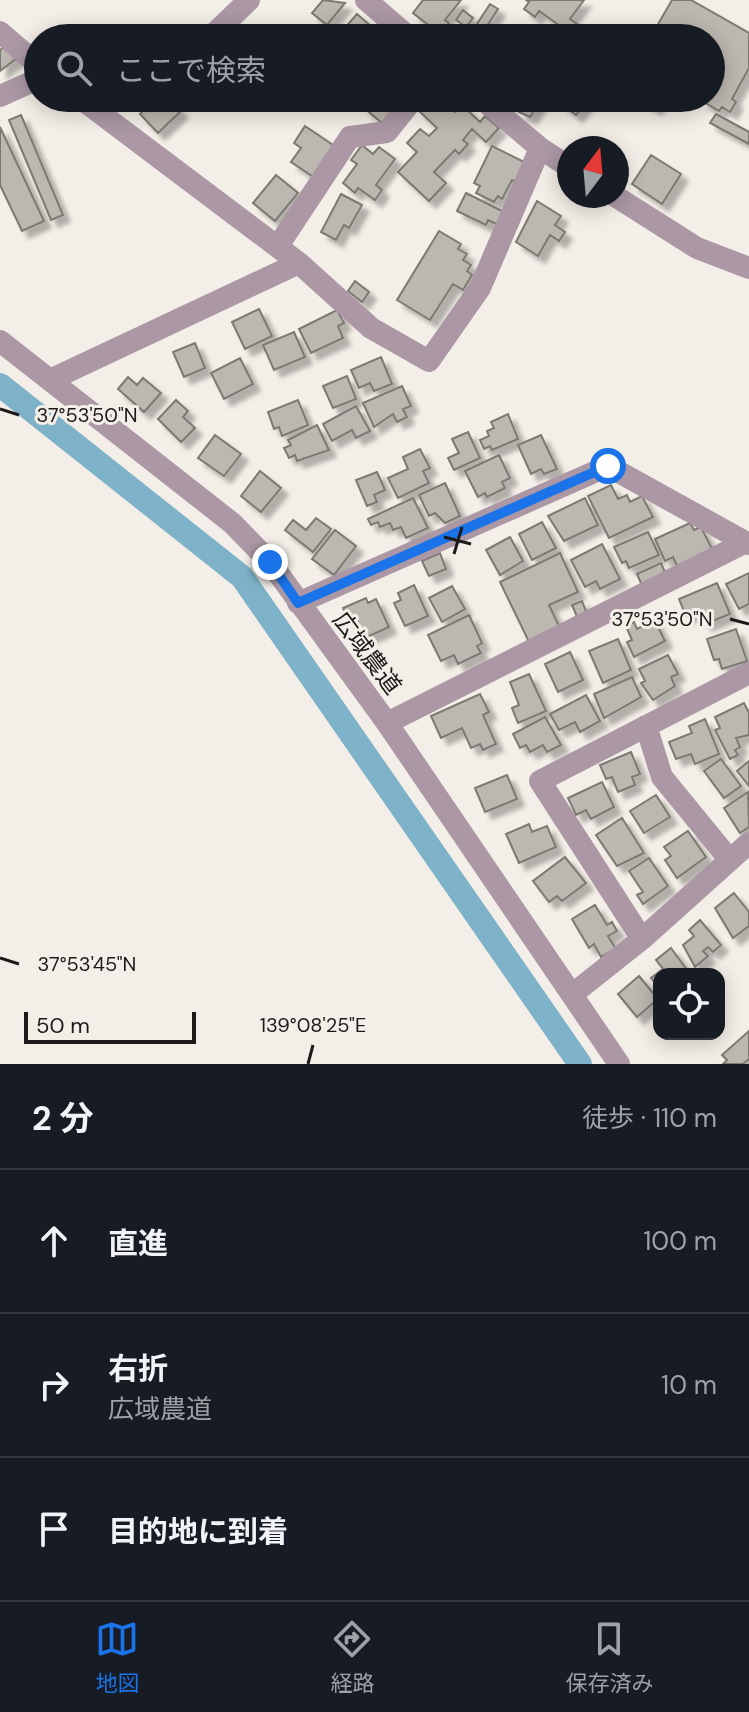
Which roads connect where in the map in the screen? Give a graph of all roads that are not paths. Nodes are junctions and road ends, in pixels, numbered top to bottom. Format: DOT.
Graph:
graph roads {
  1 [pos="249,0"];
  2 [pos="366,0"];
  3 [pos="224,24"];
  4 [pos="394,24"];
  5 [pos="0,32"];
  6 [pos="24,53"];
  7 [pos="24,85"];
  8 [pos="0,96"];
  9 [pos="99,112"];
  10 [pos="403,112"];
  11 [pos="498,112"];
  12 [pos="540,148"];
  13 [pos="557,159"];
  14 [pos="629,205"];
  15 [pos="278,246"];
  16 [pos="299,263"];
  17 [pos="749,268"];
  18 [pos="0,341"];
  19 [pos="50,380"];
  20 [pos="748,543"];
  21 [pos="298,603"];
  22 [pos="749,673"];
  23 [pos="387,723"];
  24 [pos="646,726"];
  25 [pos="749,843"];
  26 [pos="729,859"];
  27 [pos="642,939"];
  28 [pos="574,993"];
  29 [pos="619,1064"];
  1 -- 3 [label="street"];
  2 -- 4 [label="street"];
  5 -- 6 [label="street"];
  7 -- 8 [label="street"];
  9 -- 15 [label="street"];
  10 -- 15 [label="street"];
  11 -- 12 [label="street"];
  12 -- 13 [label="street"];
  12 -- 16 [label="street"];
  14 -- 17 [label="street"];
  15 -- 16 [label="street"];
  16 -- 19 [label="street"];
  18 -- 19 [label="street, 広域農道"];
  19 -- 21 [label="street, 広域農道"];
  20 -- 21 [label="street"];
  20 -- 23 [label="street"];
  21 -- 23 [label="street, 広域農道"];
  22 -- 24 [label="street"];
  23 -- 28 [label="street, 広域農道"];
  24 -- 26 [label="street"];
  24 -- 27 [label="street"];
  25 -- 26 [label="street"];
  26 -- 27 [label="street"];
  27 -- 28 [label="street"];
  28 -- 29 [label="street, 広域農道"];
}
